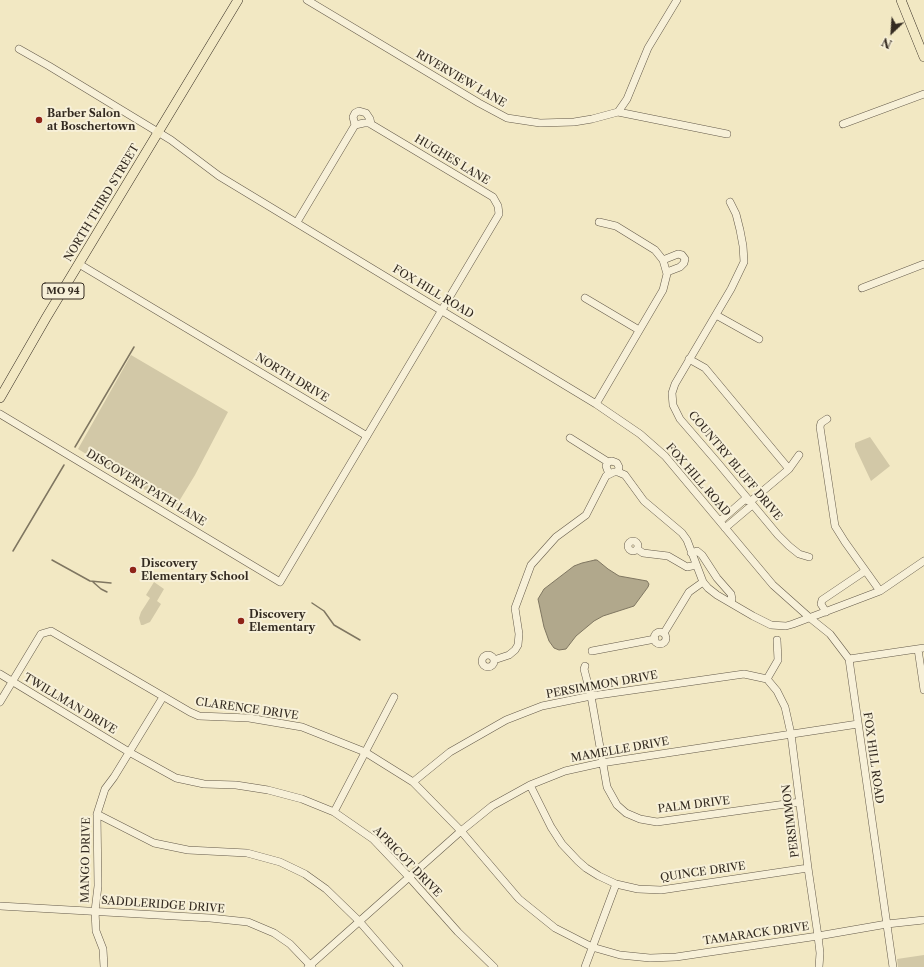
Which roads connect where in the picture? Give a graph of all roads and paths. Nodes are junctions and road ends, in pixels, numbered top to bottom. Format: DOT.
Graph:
graph roads {
  1 [pos="238,0"];
  2 [pos="307,0"];
  3 [pos="677,0"];
  4 [pos="901,0"];
  5 [pos="19,49"];
  6 [pos="924,57"];
  7 [pos="924,94"];
  8 [pos="618,112"];
  9 [pos="371,124"];
  10 [pos="843,124"];
  11 [pos="355,125"];
  12 [pos="158,132"];
  13 [pos="727,134"];
  14 [pos="730,202"];
  15 [pos="296,222"];
  16 [pos="599,222"];
  17 [pos="663,260"];
  18 [pos="79,264"];
  19 [pos="924,264"];
  20 [pos="667,272"];
  21 [pos="862,288"];
  22 [pos="585,298"];
  23 [pos="442,310"];
  24 [pos="716,315"];
  25 [pos="639,330"];
  26 [pos="759,339"];
  27 [pos="689,359"];
  28 [pos="0,398"];
  29 [pos="596,404"];
  30 [pos="0,414"];
  31 [pos="827,419"];
  32 [pos="367,436"];
  33 [pos="570,438"];
  34 [pos="799,455"];
  35 [pos="608,462"];
  36 [pos="789,469"];
  37 [pos="618,472"];
  38 [pos="609,474"];
  39 [pos="750,501"];
  40 [pos="720,521"];
  41 [pos="725,528"];
  42 [pos="637,549"];
  43 [pos="691,553"];
  44 [pos="809,557"];
  45 [pos="924,561"];
  46 [pos="696,565"];
  47 [pos="865,571"];
  48 [pos="703,582"];
  49 [pos="880,591"];
  50 [pos="731,603"];
  51 [pos="826,612"];
  52 [pos="810,618"];
  53 [pos="777,640"];
  54 [pos="921,649"];
  55 [pos="592,651"];
  56 [pos="849,659"];
  57 [pos="494,660"];
  58 [pos="585,666"];
  59 [pos="0,674"];
  60 [pos="766,679"];
  61 [pos="12,681"];
  62 [pos="924,690"];
  63 [pos="590,696"];
  64 [pos="163,697"];
  65 [pos="394,697"];
  66 [pos="0,702"];
  67 [pos="858,724"];
  68 [pos="791,734"];
  69 [pos="129,752"];
  70 [pos="365,752"];
  71 [pos="602,763"];
  72 [pos="413,782"];
  73 [pos="530,785"];
  74 [pos="800,802"];
  75 [pos="334,812"];
  76 [pos="97,814"];
  77 [pos="461,831"];
  78 [pos="808,868"];
  79 [pos="409,877"];
  80 [pos="616,884"];
  81 [pos="0,906"];
  82 [pos="95,912"];
  83 [pos="924,920"];
  84 [pos="359,921"];
  85 [pos="887,924"];
  86 [pos="818,936"];
  87 [pos="592,947"];
  88 [pos="310,966"];
  89 [pos="104,967"];
  90 [pos="399,967"];
  91 [pos="494,967"];
  92 [pos="585,967"];
  93 [pos="819,967"];
  94 [pos="893,967"];
  1 -- 12 [label="main road, NORTH THIRD STREET / MO 94"];
  2 -- 8 [label="street, RIVERVIEW LANE"];
  3 -- 8 [label="street"];
  4 -- 6 [label="main road"];
  5 -- 12 [label="street, FOX HILL ROAD"];
  7 -- 10 [label="street"];
  8 -- 13 [label="street, RIVERVIEW LANE"];
  9 -- 11 [label="street"];
  9 -- 11 [label="street, HUGHES LANE"];
  9 -- 23 [label="street, HUGHES LANE"];
  11 -- 15 [label="street, HUGHES LANE"];
  12 -- 15 [label="street, FOX HILL ROAD"];
  12 -- 18 [label="main road, NORTH THIRD STREET / MO 94"];
  14 -- 24 [label="street, COUNTRY BLUFF DRIVE"];
  15 -- 23 [label="street, FOX HILL ROAD"];
  16 -- 17 [label="street"];
  17 -- 20 [label="street"];
  17 -- 20 [label="street"];
  18 -- 28 [label="main road, NORTH THIRD STREET / MO 94"];
  18 -- 32 [label="street, NORTH DRIVE"];
  19 -- 21 [label="street"];
  20 -- 25 [label="street"];
  22 -- 25 [label="street"];
  23 -- 29 [label="street, FOX HILL ROAD"];
  23 -- 32 [label="street"];
  24 -- 26 [label="street"];
  24 -- 27 [label="street, COUNTRY BLUFF DRIVE"];
  25 -- 29 [label="street"];
  27 -- 36 [label="street"];
  27 -- 39 [label="street, COUNTRY BLUFF DRIVE"];
  29 -- 40 [label="street, FOX HILL ROAD"];
  30 -- 32 [label="street, DISCOVERY PATH LANE"];
  31 -- 47 [label="street"];
  33 -- 35 [label="street"];
  34 -- 36 [label="street"];
  35 -- 37 [label="street"];
  35 -- 38 [label="street"];
  36 -- 39 [label="street"];
  37 -- 38 [label="street"];
  37 -- 43 [label="street"];
  38 -- 57 [label="street"];
  39 -- 40 [label="street"];
  39 -- 41 [label="street"];
  39 -- 44 [label="street, COUNTRY BLUFF DRIVE"];
  40 -- 41 [label="street, FOX HILL ROAD"];
  41 -- 52 [label="street, FOX HILL ROAD"];
  42 -- 46 [label="street"];
  43 -- 46 [label="street"];
  43 -- 50 [label="street"];
  45 -- 49 [label="street"];
  46 -- 48 [label="street"];
  47 -- 49 [label="street"];
  47 -- 51 [label="street"];
  48 -- 50 [label="street"];
  48 -- 55 [label="street"];
  49 -- 51 [label="street"];
  50 -- 52 [label="street"];
  51 -- 52 [label="street"];
  52 -- 56 [label="street, FOX HILL ROAD"];
  53 -- 60 [label="street"];
  54 -- 56 [label="street"];
  54 -- 62 [label="street"];
  56 -- 67 [label="street, FOX HILL ROAD"];
  58 -- 63 [label="street, PALM DRIVE"];
  59 -- 61 [label="street, TWILLMAN DRIVE"];
  60 -- 63 [label="street, PERSIMMON DRIVE"];
  60 -- 68 [label="street, PERSIMMON"];
  61 -- 64 [label="street, CLARENCE DRIVE"];
  61 -- 66 [label="street, CLARENCE DRIVE"];
  61 -- 69 [label="street, TWILLMAN DRIVE"];
  63 -- 71 [label="street, PALM DRIVE"];
  63 -- 72 [label="street, PERSIMMON DRIVE"];
  64 -- 69 [label="street, MANGO DRIVE"];
  64 -- 70 [label="street, CLARENCE DRIVE"];
  65 -- 70 [label="street"];
  67 -- 68 [label="street, MAMELLE DRIVE"];
  67 -- 85 [label="street, FOX HILL ROAD"];
  68 -- 71 [label="street, MAMELLE DRIVE"];
  68 -- 74 [label="street, PERSIMMON"];
  69 -- 75 [label="street, APRICOT DRIVE"];
  69 -- 76 [label="street, MANGO DRIVE"];
  70 -- 72 [label="street, CLARENCE DRIVE"];
  70 -- 75 [label="street"];
  71 -- 73 [label="street, MAMELLE DRIVE"];
  71 -- 74 [label="street, PALM DRIVE"];
  72 -- 77 [label="street, CLARENCE DRIVE"];
  73 -- 77 [label="street, MAMELLE DRIVE"];
  73 -- 80 [label="street, QUINCE DRIVE"];
  74 -- 78 [label="street, PERSIMMON"];
  75 -- 79 [label="street, APRICOT DRIVE"];
  76 -- 82 [label="street, MANGO DRIVE"];
  76 -- 84 [label="street"];
  77 -- 79 [label="street, MAMELLE DRIVE"];
  77 -- 87 [label="street, CLARENCE DRIVE"];
  78 -- 80 [label="street, QUINCE DRIVE"];
  78 -- 86 [label="street, PERSIMMON"];
  79 -- 84 [label="street, MAMELLE DRIVE"];
  79 -- 91 [label="street, APRICOT DRIVE"];
  80 -- 87 [label="street"];
  81 -- 82 [label="street, SADDLERIDGE DRIVE"];
  82 -- 88 [label="street, SADDLERIDGE DRIVE"];
  82 -- 89 [label="street, MANGO DRIVE"];
  83 -- 85 [label="street, TAMARACK DRIVE"];
  84 -- 88 [label="street, MAMELLE DRIVE"];
  84 -- 90 [label="street"];
  85 -- 86 [label="street, TAMARACK DRIVE"];
  85 -- 94 [label="street, FOX HILL ROAD"];
  86 -- 87 [label="street, TAMARACK DRIVE"];
  86 -- 93 [label="street, PERSIMMON"];
  87 -- 92 [label="street"];
}
